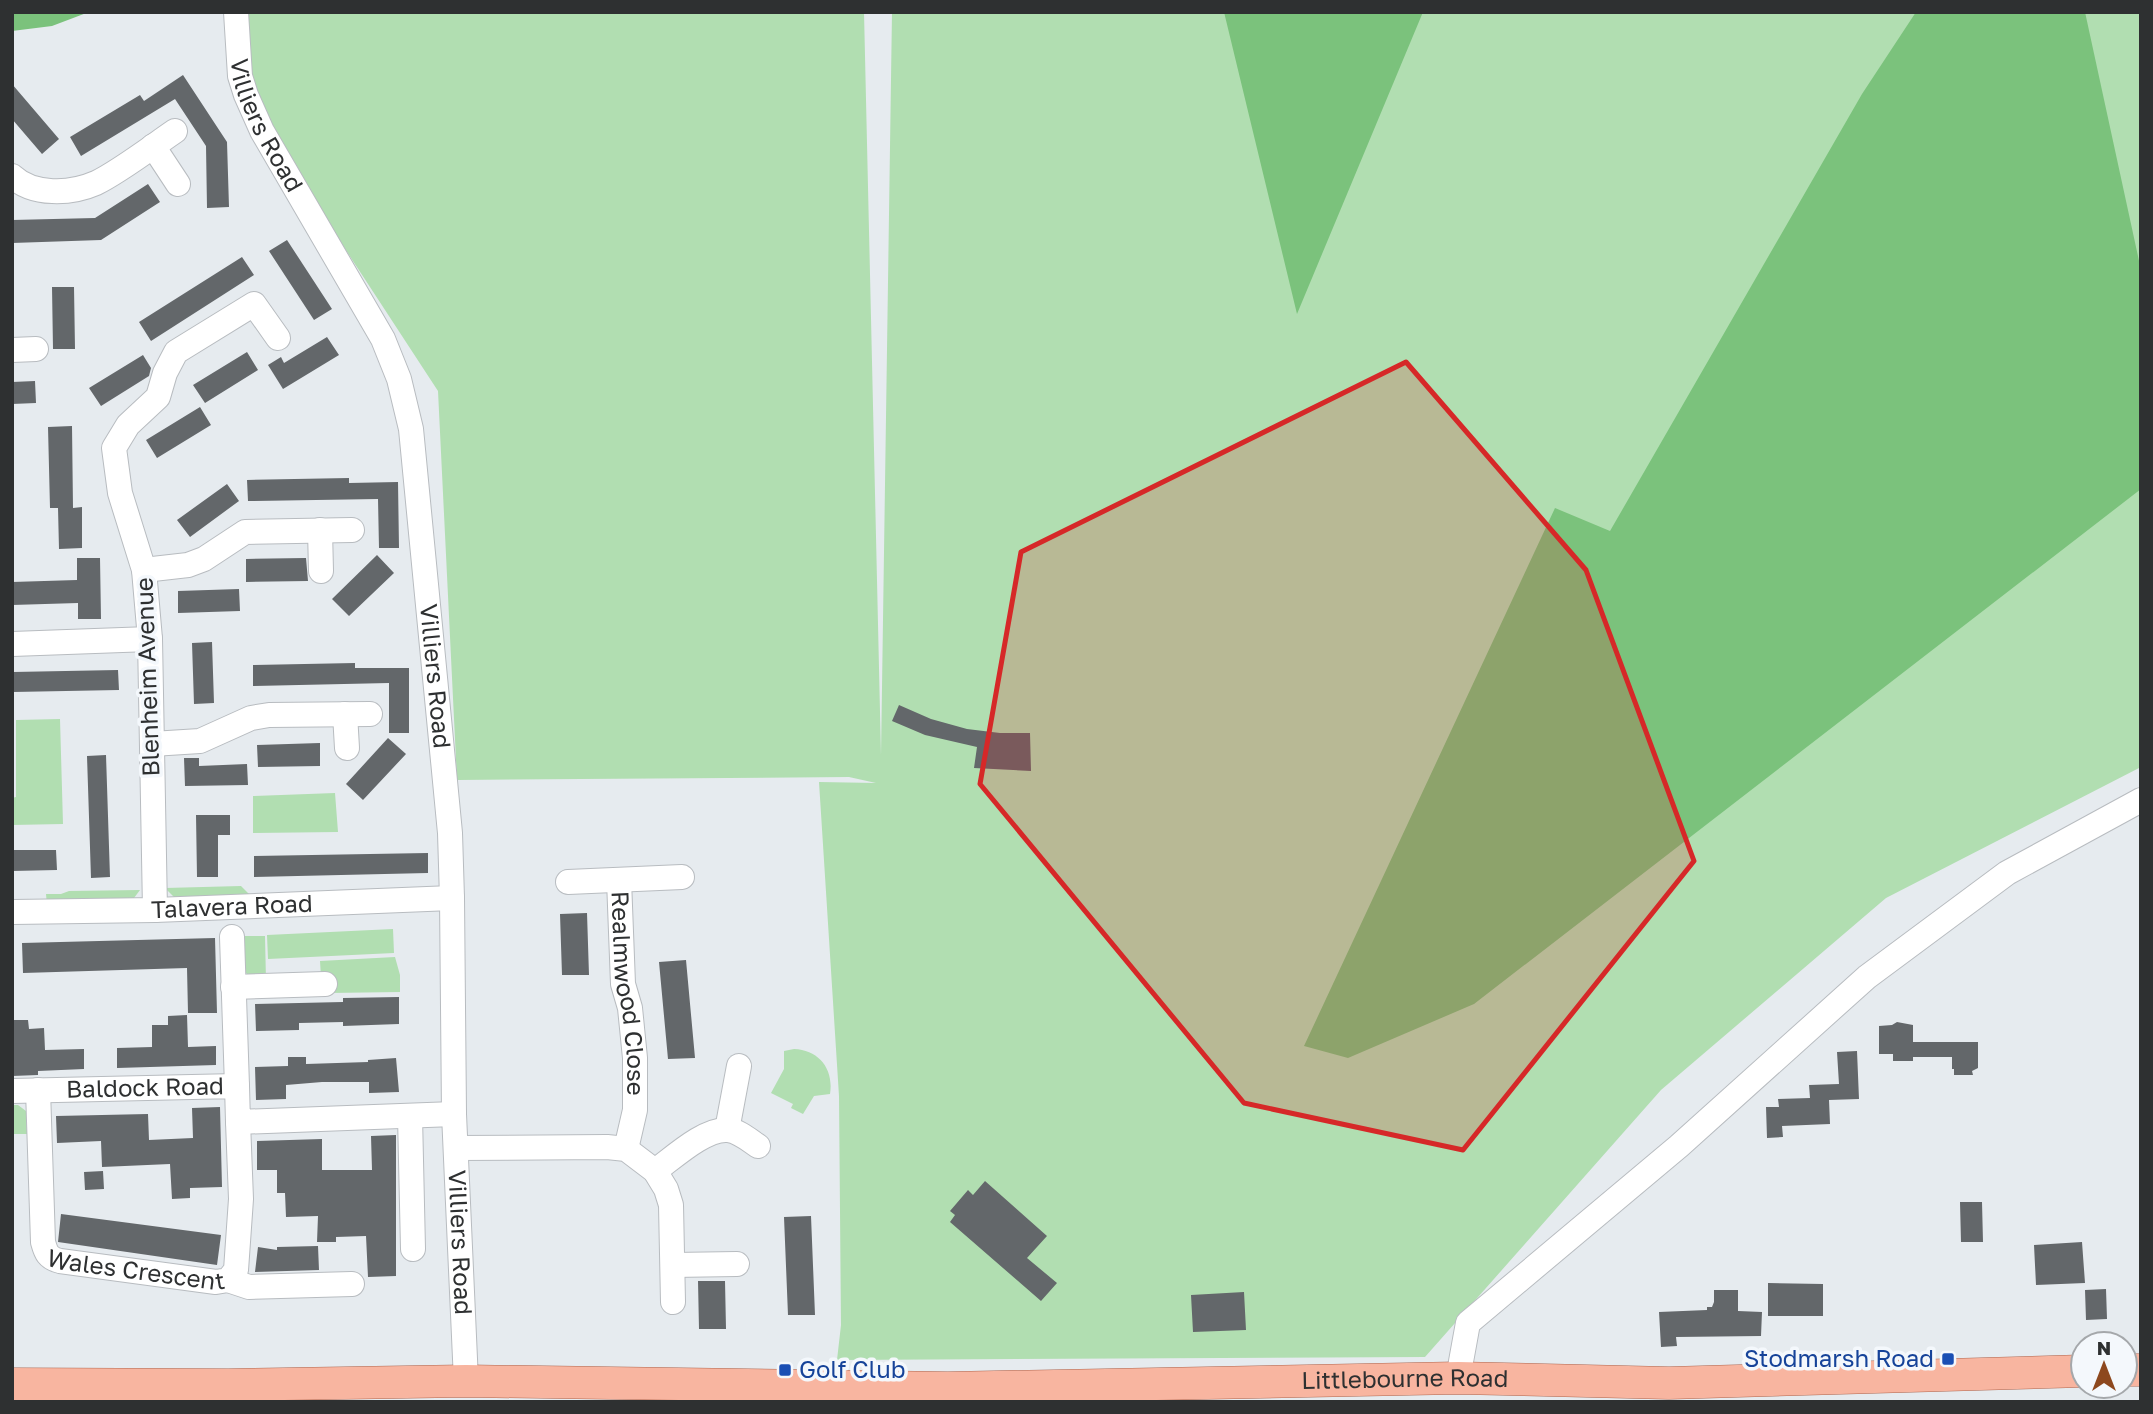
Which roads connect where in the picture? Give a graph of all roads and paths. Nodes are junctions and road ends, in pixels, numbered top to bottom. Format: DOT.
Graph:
graph roads {
  1 [pos="236,12"];
  2 [pos="175,131"];
  3 [pos="153,146"];
  4 [pos="12,176"];
  5 [pos="178,184"];
  6 [pos="278,338"];
  7 [pos="320,530"];
  8 [pos="352,530"];
  9 [pos="144,570"];
  10 [pos="321,571"];
  11 [pos="150,639"];
  12 [pos="12,644"];
  13 [pos="152,744"];
  14 [pos="347,748"];
  15 [pos="2141,800"];
  16 [pos="682,877"];
  17 [pos="619,880"];
  18 [pos="568,882"];
  19 [pos="452,898"];
  20 [pos="155,910"];
  21 [pos="12,912"];
  22 [pos="232,937"];
  23 [pos="325,984"];
  24 [pos="233,987"];
  25 [pos="739,1066"];
  26 [pos="237,1086"];
  27 [pos="38,1090"];
  28 [pos="12,1091"];
  29 [pos="454,1114"];
  30 [pos="410,1116"];
  31 [pos="238,1122"];
  32 [pos="727,1130"];
  33 [pos="758,1146"];
  34 [pos="456,1148"];
  35 [pos="626,1149"];
  36 [pos="655,1171"];
  37 [pos="413,1250"];
  38 [pos="737,1264"];
  39 [pos="673,1265"];
  40 [pos="228,1280"];
  41 [pos="352,1284"];
  42 [pos="673,1302"];
  43 [pos="2069,1371"];
  44 [pos="1458,1378"];
  45 [pos="466,1381"];
  46 [pos="12,1384"];
  47 [pos="874,1395"];
  48 [pos="947,1395"];
  1 -- 19 [label="street, Villiers Road"];
  2 -- 3 [label="street"];
  3 -- 4 [label="street"];
  3 -- 5 [label="street"];
  6 -- 9 [label="street, Blenheim Avenue"];
  7 -- 8 [label="street"];
  7 -- 9 [label="street"];
  7 -- 10 [label="street"];
  9 -- 11 [label="street, Blenheim Avenue"];
  11 -- 12 [label="street"];
  11 -- 13 [label="street, Blenheim Avenue"];
  13 -- 14 [label="street"];
  13 -- 20 [label="street, Blenheim Avenue"];
  15 -- 44 [label="street"];
  16 -- 17 [label="street, Realmwood Close"];
  17 -- 18 [label="street, Realmwood Close"];
  17 -- 35 [label="street, Realmwood Close"];
  19 -- 20 [label="street, Talavera Road"];
  19 -- 29 [label="street, Villiers Road"];
  20 -- 21 [label="street, Talavera Road"];
  22 -- 24 [label="street"];
  23 -- 24 [label="street"];
  24 -- 26 [label="street"];
  25 -- 32 [label="street"];
  26 -- 27 [label="street, Baldock Road"];
  26 -- 31 [label="street, Baldock Road"];
  27 -- 28 [label="street, Baldock Road"];
  27 -- 40 [label="street, Wales Crescent"];
  29 -- 30 [label="street, Baldock Road"];
  29 -- 34 [label="street, Villiers Road"];
  30 -- 31 [label="street, Baldock Road"];
  30 -- 37 [label="street"];
  31 -- 40 [label="street, Wales Crescent"];
  32 -- 33 [label="street"];
  32 -- 36 [label="street"];
  34 -- 35 [label="street"];
  34 -- 45 [label="street, Villiers Road"];
  35 -- 36 [label="street"];
  36 -- 39 [label="street"];
  38 -- 39 [label="street"];
  39 -- 42 [label="street"];
  40 -- 41 [label="street"];
  43 -- 44 [label="main road, Littlebourne Road"];
  44 -- 48 [label="main road, Littlebourne Road"];
  45 -- 46 [label="main road, Littlebourne Road"];
  45 -- 47 [label="main road, Littlebourne Road"];
  47 -- 48 [label="main road, Littlebourne Road"];
}
